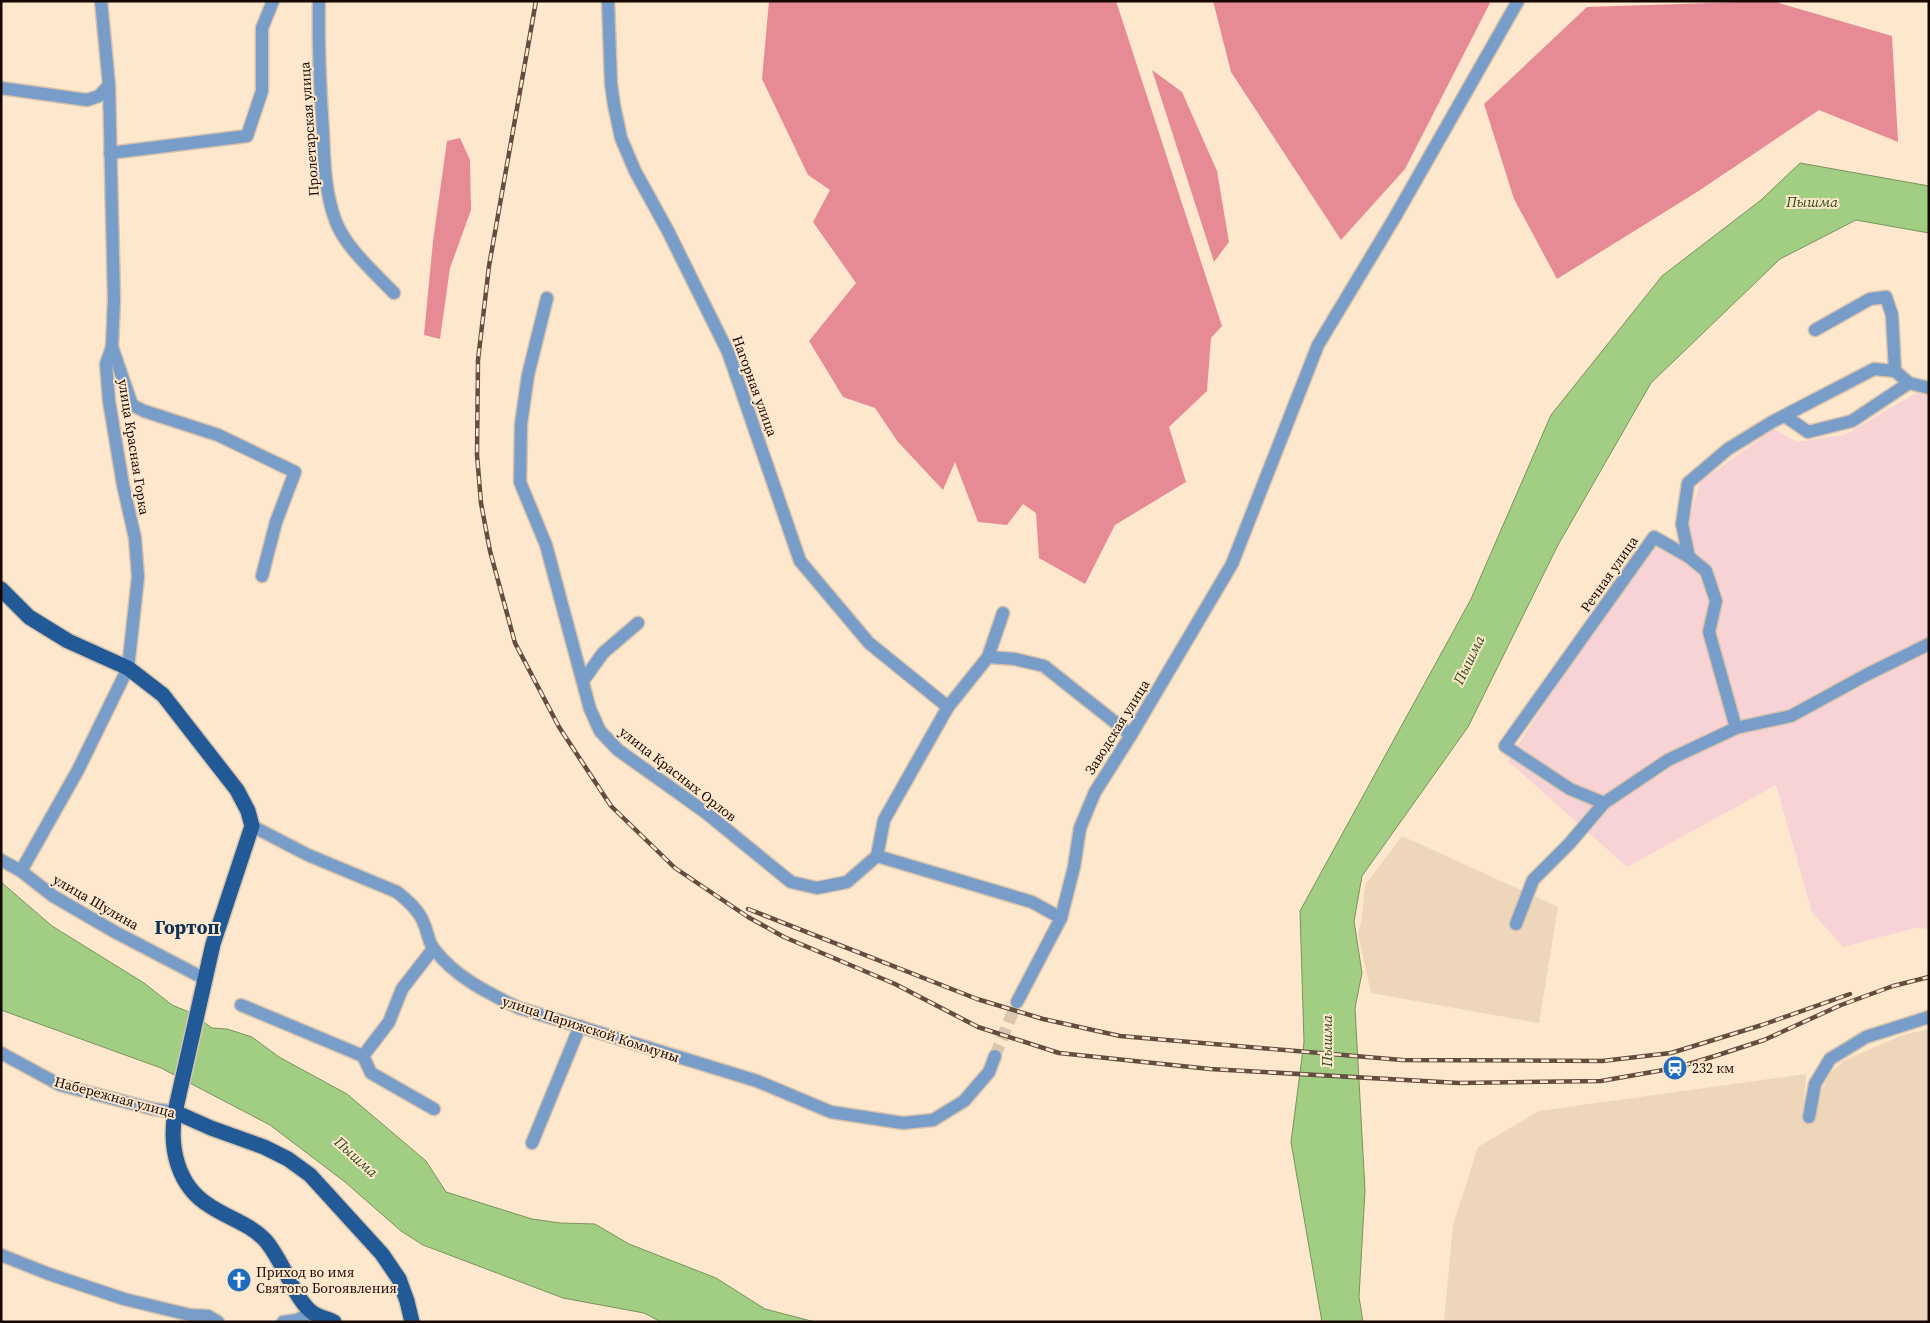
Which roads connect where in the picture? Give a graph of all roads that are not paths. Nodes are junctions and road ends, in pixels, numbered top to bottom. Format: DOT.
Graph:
graph roads {
  1 [pos="101,1"];
  2 [pos="273,1"];
  3 [pos="319,1"];
  4 [pos="608,1"];
  5 [pos="1518,1"];
  6 [pos="109,85"];
  7 [pos="1,88"];
  8 [pos="87,100"];
  9 [pos="110,118"];
  10 [pos="110,153"];
  11 [pos="394,293"];
  12 [pos="547,298"];
  13 [pos="1815,330"];
  14 [pos="112,347"];
  15 [pos="1895,371"];
  16 [pos="1910,382"];
  17 [pos="1929,388"];
  18 [pos="1785,416"];
  19 [pos="1689,557"];
  20 [pos="262,576"];
  21 [pos="1,589"];
  22 [pos="1003,614"];
  23 [pos="638,623"];
  24 [pos="1929,644"];
  25 [pos="988,657"];
  26 [pos="128,668"];
  27 [pos="583,681"];
  28 [pos="948,708"];
  29 [pos="1736,728"];
  30 [pos="1131,735"];
  31 [pos="1604,803"];
  32 [pos="252,826"];
  33 [pos="876,856"];
  34 [pos="1,860"];
  35 [pos="21,871"];
  36 [pos="1061,918"];
  37 [pos="1516,924"];
  38 [pos="433,948"];
  39 [pos="205,979"];
  40 [pos="1017,1002"];
  41 [pos="241,1005"];
  42 [pos="1929,1017"];
  43 [pos="580,1026"];
  44 [pos="1,1053"];
  45 [pos="363,1056"];
  46 [pos="995,1056"];
  47 [pos="434,1109"];
  48 [pos="175,1112"];
  49 [pos="1809,1117"];
  50 [pos="532,1143"];
  51 [pos="1,1255"];
  52 [pos="312,1312"];
  53 [pos="218,1322"];
  54 [pos="284,1322"];
  55 [pos="334,1322"];
  56 [pos="412,1322"];
  1 -- 6 [label="street, улица Красная Горка"];
  2 -- 10 [label="street"];
  3 -- 11 [label="street, Пролетарская улица"];
  4 -- 28 [label="street, Нагорная улица"];
  5 -- 30 [label="street, Заводская улица"];
  6 -- 8 [label="street"];
  6 -- 9 [label="street, улица Красная Горка"];
  7 -- 8 [label="street"];
  8 -- 9 [label="street"];
  9 -- 10 [label="street, улица Красная Горка"];
  10 -- 14 [label="street, улица Красная Горка"];
  12 -- 27 [label="street, улица Красных Орлов"];
  13 -- 15 [label="street"];
  14 -- 20 [label="street"];
  14 -- 26 [label="street, улица Красная Горка"];
  15 -- 16 [label="street"];
  15 -- 18 [label="street"];
  16 -- 17 [label="street"];
  16 -- 18 [label="street"];
  18 -- 19 [label="street"];
  19 -- 29 [label="street"];
  19 -- 31 [label="street, Речная улица"];
  21 -- 26 [label="main road"];
  22 -- 25 [label="street"];
  23 -- 27 [label="street"];
  24 -- 29 [label="street"];
  25 -- 28 [label="street"];
  25 -- 30 [label="street"];
  26 -- 32 [label="main road"];
  26 -- 35 [label="street, улица Красная Горка"];
  27 -- 33 [label="street, улица Красных Орлов"];
  28 -- 33 [label="street"];
  29 -- 31 [label="street"];
  30 -- 36 [label="street, Заводская улица"];
  31 -- 37 [label="street"];
  32 -- 38 [label="street, улица Парижской Коммуны"];
  32 -- 39 [label="main road"];
  33 -- 36 [label="street"];
  34 -- 35 [label="street, улица Шулина"];
  35 -- 39 [label="street, улица Шулина"];
  36 -- 40 [label="street, Заводская улица"];
  38 -- 43 [label="street, улица Парижской Коммуны"];
  38 -- 45 [label="street"];
  39 -- 48 [label="main road"];
  41 -- 45 [label="street"];
  42 -- 49 [label="street"];
  43 -- 46 [label="street, улица Парижской Коммуны"];
  43 -- 50 [label="street"];
  44 -- 48 [label="street, Набережная улица"];
  45 -- 47 [label="street"];
  48 -- 52 [label="main road"];
  48 -- 56 [label="main road, Набережная улица"];
  51 -- 53 [label="street"];
  52 -- 54 [label="street"];
  52 -- 55 [label="main road"];
}
